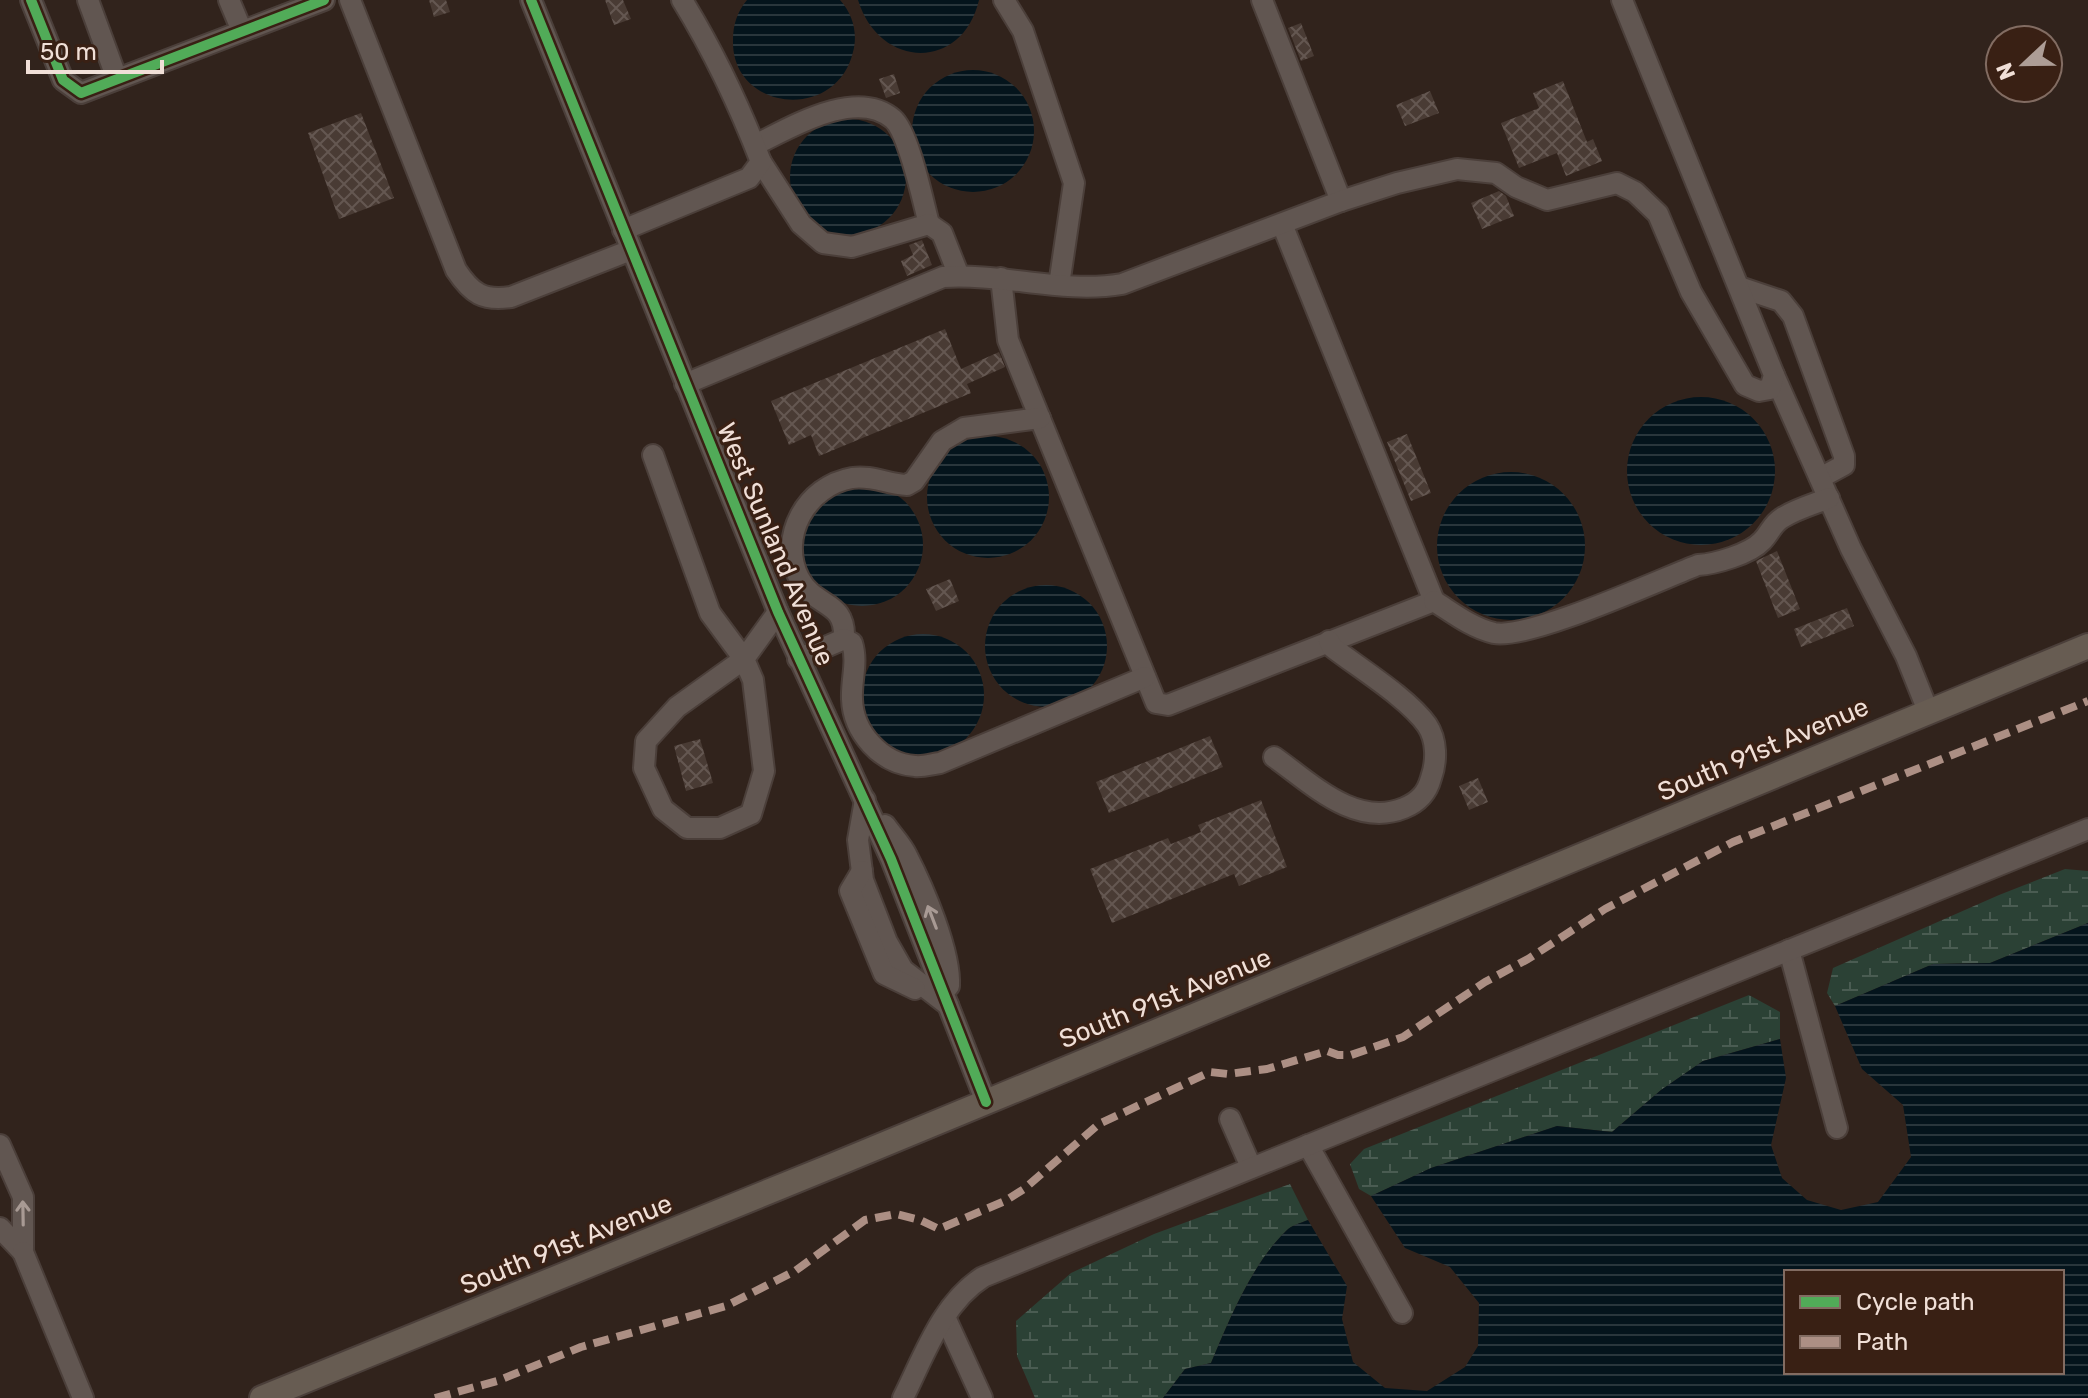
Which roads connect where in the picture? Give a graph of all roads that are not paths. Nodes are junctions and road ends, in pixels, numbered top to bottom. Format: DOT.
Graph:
graph roads {
  1 [pos="31,0"];
  2 [pos="88,0"];
  3 [pos="229,0"];
  4 [pos="324,0"];
  5 [pos="350,0"];
  6 [pos="531,0"];
  7 [pos="682,0"];
  8 [pos="1004,0"];
  9 [pos="1262,0"];
  10 [pos="1622,0"];
  11 [pos="242,31"];
  12 [pos="117,79"];
  13 [pos="758,154"];
  14 [pos="1341,201"];
  15 [pos="929,224"];
  16 [pos="1282,224"];
  17 [pos="623,230"];
  18 [pos="631,250"];
  19 [pos="959,276"];
  20 [pos="1001,278"];
  21 [pos="1059,285"];
  22 [pos="1739,287"];
  23 [pos="1774,375"];
  24 [pos="685,384"];
  25 [pos="1040,418"];
  26 [pos="653,455"];
  27 [pos="1820,478"];
  28 [pos="1829,498"];
  29 [pos="1434,601"];
  30 [pos="778,612"];
  31 [pos="844,639"];
  32 [pos="1329,641"];
  33 [pos="2088,646"];
  34 [pos="744,659"];
  35 [pos="798,659"];
  36 [pos="1145,677"];
  37 [pos="1928,711"];
  38 [pos="1274,757"];
  39 [pos="865,800"];
  40 [pos="2088,829"];
  41 [pos="1789,950"];
  42 [pos="948,1005"];
  43 [pos="986,1102"];
  44 [pos="1230,1119"];
  45 [pos="1837,1128"];
  46 [pos="0,1145"];
  47 [pos="1308,1145"];
  48 [pos="1251,1167"];
  49 [pos="0,1228"];
  50 [pos="23,1252"];
  51 [pos="1402,1313"];
  52 [pos="945,1317"];
  53 [pos="83,1398"];
  54 [pos="262,1398"];
  55 [pos="903,1398"];
  56 [pos="982,1398"];
  1 -- 12 [label="street"];
  2 -- 12 [label="street"];
  3 -- 11 [label="street"];
  4 -- 11 [label="street"];
  5 -- 18 [label="street"];
  6 -- 17 [label="street, West Sunland Avenue"];
  7 -- 13 [label="street"];
  8 -- 21 [label="street"];
  9 -- 14 [label="street"];
  10 -- 22 [label="street"];
  11 -- 12 [label="street"];
  13 -- 15 [label="street"];
  13 -- 15 [label="street"];
  13 -- 17 [label="street"];
  14 -- 16 [label="street"];
  14 -- 23 [label="street"];
  15 -- 19 [label="street"];
  16 -- 21 [label="street"];
  16 -- 29 [label="street"];
  17 -- 18 [label="street, West Sunland Avenue"];
  18 -- 24 [label="street, West Sunland Avenue"];
  19 -- 20 [label="street"];
  19 -- 24 [label="street"];
  20 -- 21 [label="street"];
  20 -- 25 [label="street"];
  22 -- 23 [label="street"];
  22 -- 27 [label="street"];
  23 -- 27 [label="street"];
  24 -- 30 [label="street, West Sunland Avenue"];
  25 -- 31 [label="street"];
  25 -- 36 [label="street"];
  26 -- 34 [label="street"];
  27 -- 28 [label="street"];
  28 -- 29 [label="street"];
  28 -- 37 [label="street"];
  29 -- 32 [label="street"];
  30 -- 34 [label="street"];
  30 -- 35 [label="street, West Sunland Avenue"];
  31 -- 35 [label="street"];
  31 -- 36 [label="street"];
  32 -- 36 [label="street"];
  32 -- 38 [label="street"];
  33 -- 37 [label="main road, South 91st Avenue"];
  34 -- 34 [label="street"];
  35 -- 39 [label="street, West Sunland Avenue"];
  37 -- 43 [label="main road, South 91st Avenue"];
  42 -- 39 [label="street, West Sunland Avenue, one-way"];
  39 -- 42 [label="street"];
  40 -- 41 [label="street"];
  41 -- 45 [label="street"];
  41 -- 47 [label="street"];
  42 -- 43 [label="street, West Sunland Avenue"];
  43 -- 54 [label="main road, South 91st Avenue"];
  44 -- 48 [label="street"];
  50 -- 46 [label="street, one-way"];
  47 -- 48 [label="street"];
  47 -- 51 [label="street"];
  48 -- 52 [label="street"];
  49 -- 50 [label="street"];
  50 -- 53 [label="street"];
  52 -- 55 [label="street"];
  52 -- 56 [label="street"];
}
